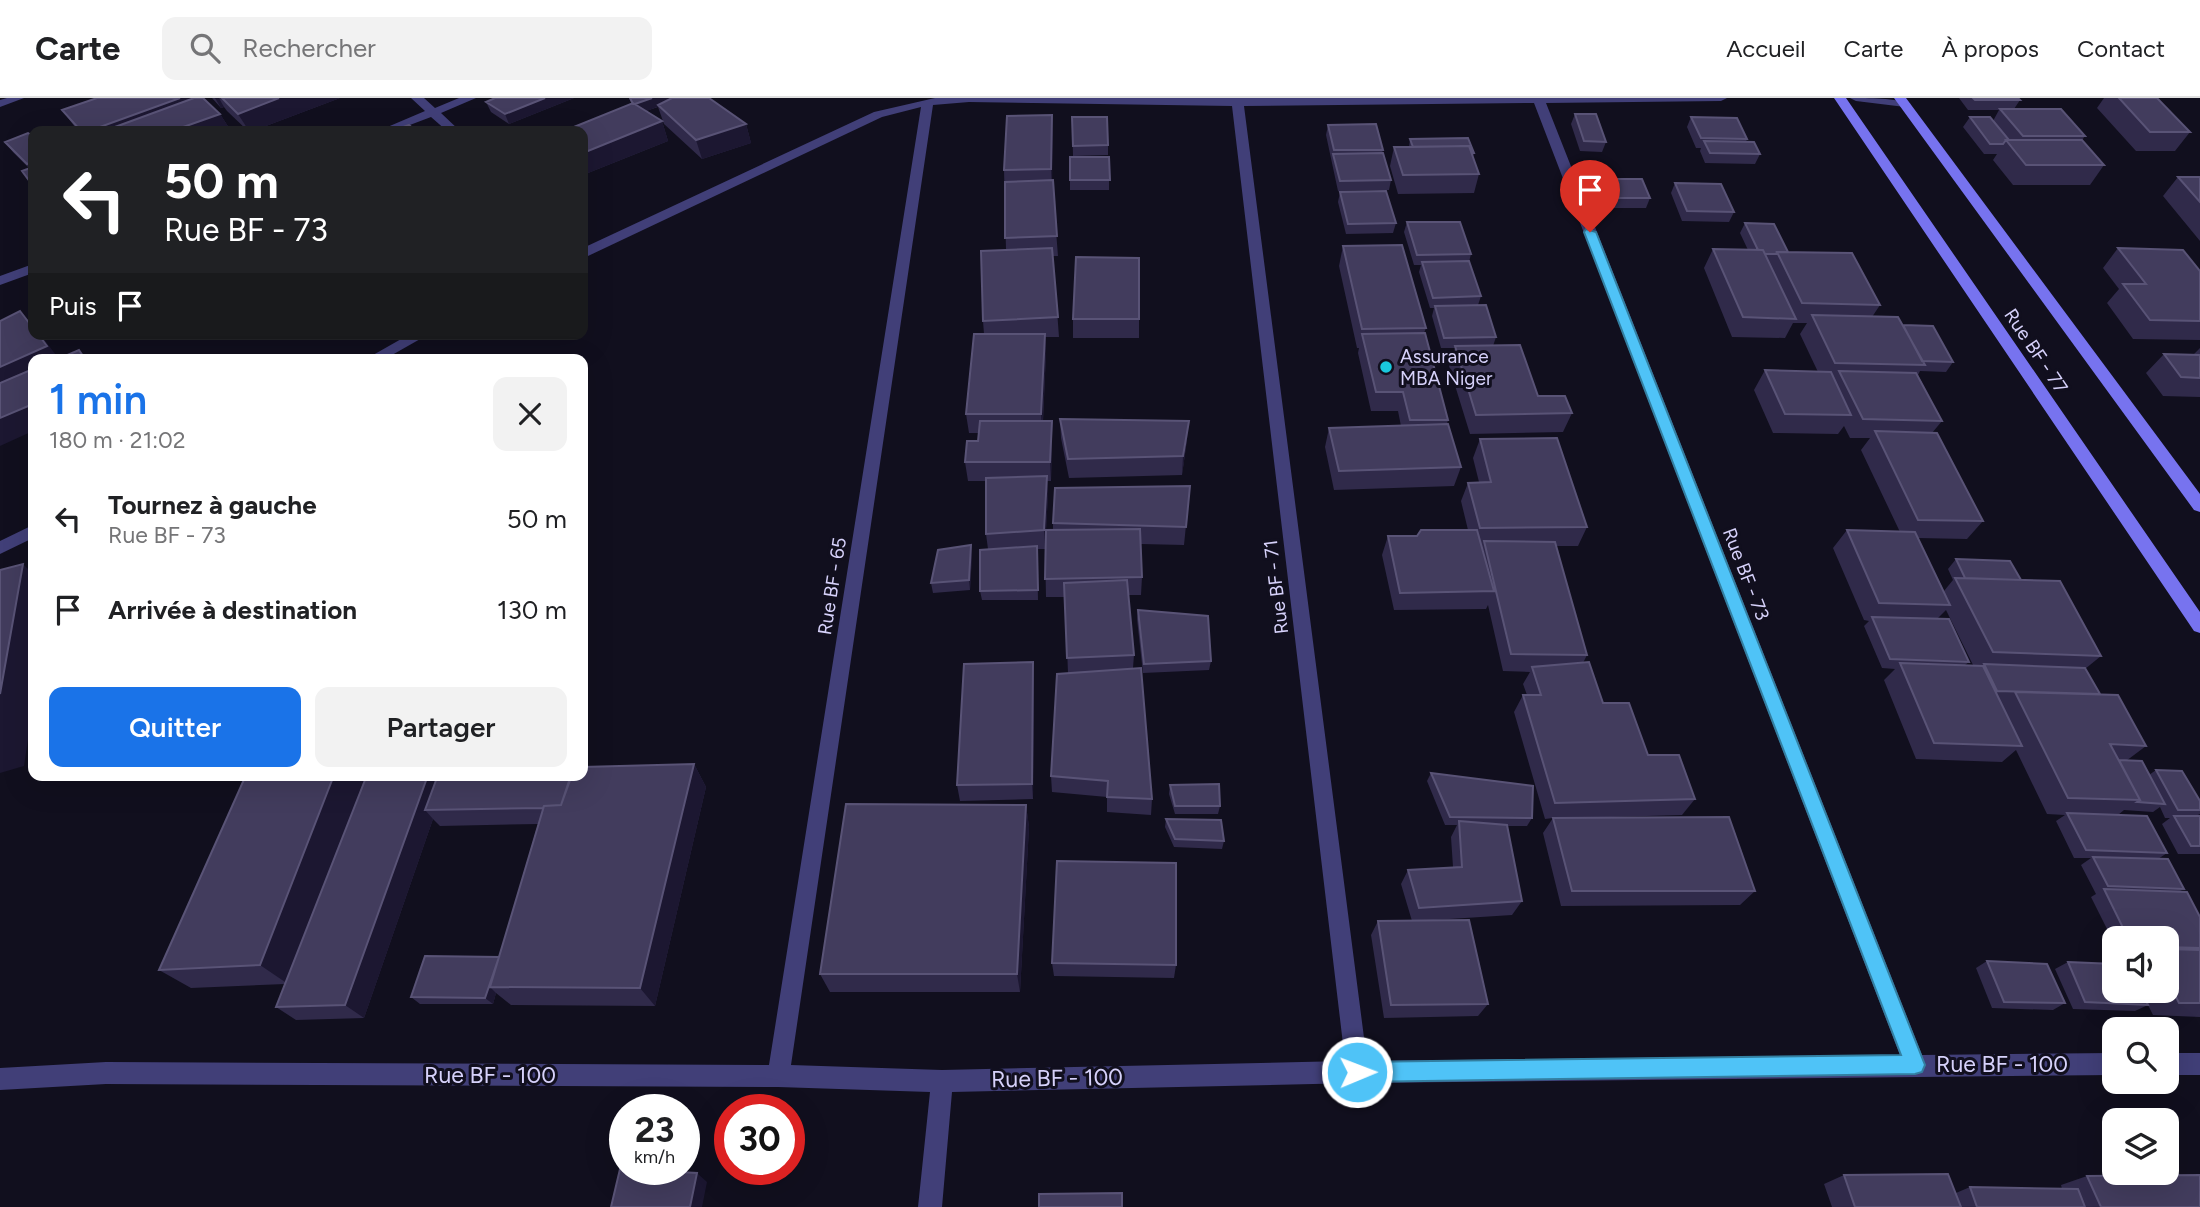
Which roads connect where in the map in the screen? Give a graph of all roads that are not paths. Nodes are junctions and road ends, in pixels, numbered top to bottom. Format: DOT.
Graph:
graph roads {
  1 [pos="18,98"];
  2 [pos="417,98"];
  3 [pos="470,98"];
  4 [pos="1721,98"];
  5 [pos="1840,98"];
  6 [pos="1856,98"];
  7 [pos="1538,100"];
  8 [pos="1238,101"];
  9 [pos="1902,101"];
  10 [pos="928,102"];
  11 [pos="0,104"];
  12 [pos="434,112"];
  13 [pos="397,126"];
  14 [pos="449,126"];
  15 [pos="588,251"];
  16 [pos="28,270"];
  17 [pos="0,281"];
  18 [pos="410,340"];
  19 [pos="383,354"];
  20 [pos="2200,506"];
  21 [pos="28,534"];
  22 [pos="0,548"];
  23 [pos="2200,626"];
  24 [pos="2102,1064"];
  25 [pos="2179,1064"];
  26 [pos="2200,1064"];
  27 [pos="1915,1065"];
  28 [pos="1357,1072"];
  29 [pos="778,1076"];
  30 [pos="0,1079"];
  31 [pos="942,1080"];
  32 [pos="930,1207"];
  1 -- 11 [label="street"];
  2 -- 12 [label="street"];
  3 -- 12 [label="street"];
  4 -- 7 [label="street"];
  5 -- 23 [label="main road, Rue BF - 77"];
  6 -- 9 [label="street"];
  7 -- 8 [label="street"];
  7 -- 27 [label="street, Rue BF - 73"];
  8 -- 10 [label="street"];
  8 -- 28 [label="street, Rue BF - 71"];
  9 -- 20 [label="main road, Rue BF - 77"];
  10 -- 15 [label="street"];
  10 -- 29 [label="street, Rue BF - 65"];
  12 -- 13 [label="street"];
  12 -- 14 [label="street"];
  16 -- 17 [label="street"];
  18 -- 19 [label="street"];
  21 -- 22 [label="street"];
  24 -- 27 [label="street, Rue BF - 100"];
  25 -- 26 [label="street"];
  27 -- 28 [label="street, Rue BF - 100"];
  28 -- 31 [label="street, Rue BF - 100"];
  29 -- 30 [label="street, Rue BF - 100"];
  29 -- 31 [label="street, Rue BF - 100"];
  31 -- 32 [label="street"];
}
